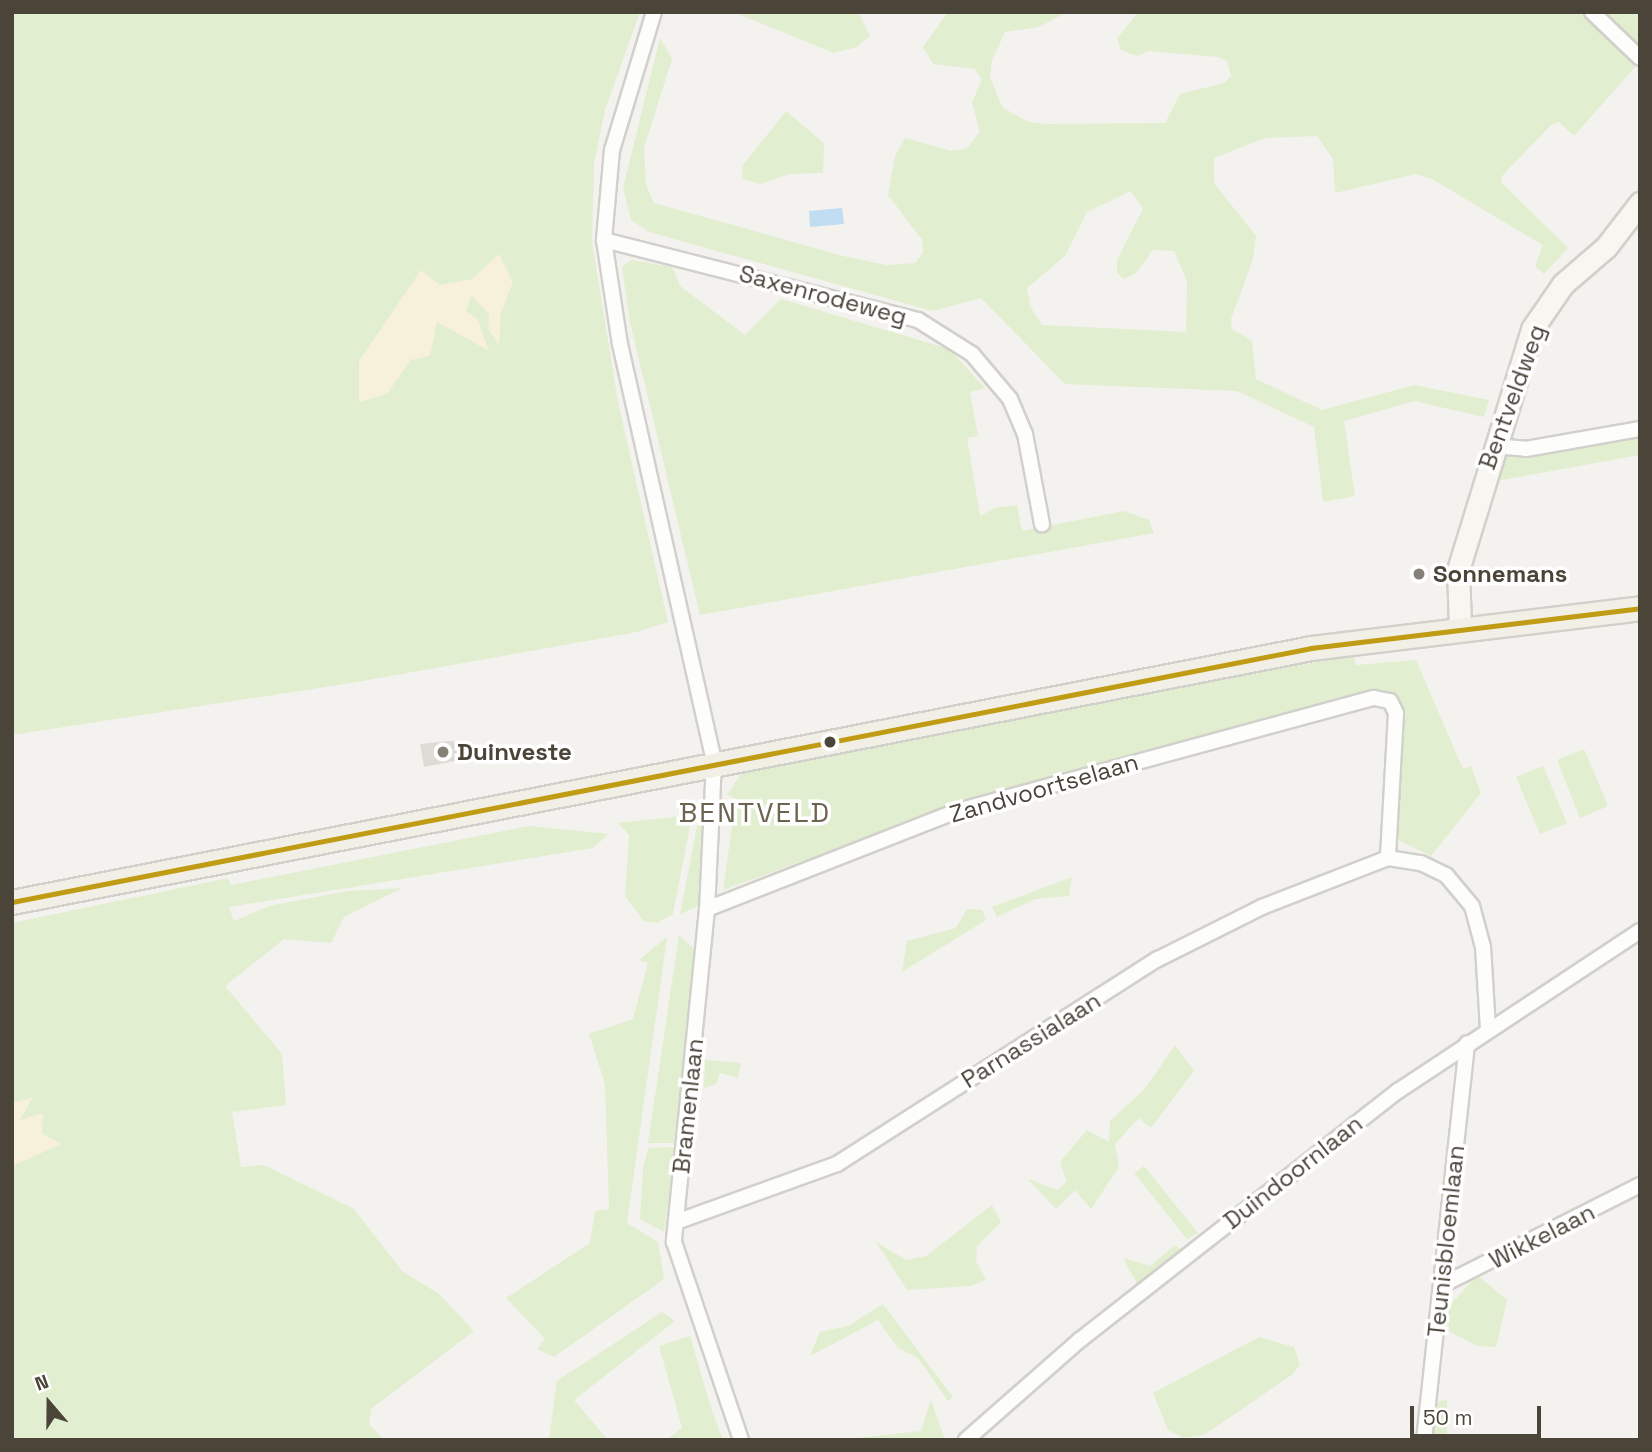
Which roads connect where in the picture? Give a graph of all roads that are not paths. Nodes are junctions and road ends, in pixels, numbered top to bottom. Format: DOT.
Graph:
graph roads {
  1 [pos="654,12"];
  2 [pos="1592,12"];
  3 [pos="1640,58"];
  4 [pos="1640,204"];
  5 [pos="604,240"];
  6 [pos="1640,429"];
  7 [pos="1494,446"];
  8 [pos="1042,524"];
  9 [pos="1640,608"];
  10 [pos="1460,626"];
  11 [pos="714,762"];
  12 [pos="1388,858"];
  13 [pos="12,902"];
  14 [pos="707,909"];
  15 [pos="1640,931"];
  16 [pos="1488,1028"];
  17 [pos="1467,1043"];
  18 [pos="1640,1185"];
  19 [pos="676,1222"];
  20 [pos="1442,1284"];
  21 [pos="741,1440"];
  22 [pos="966,1440"];
  23 [pos="1424,1440"];
  1 -- 5 [label="street, Bramenlaan"];
  2 -- 3 [label="street"];
  4 -- 7 [label="street, Bentveldweg"];
  5 -- 8 [label="street, Saxenrodeweg"];
  5 -- 11 [label="street, Bramenlaan"];
  6 -- 7 [label="street"];
  7 -- 10 [label="street, Bentveldweg"];
  9 -- 10 [label="main road"];
  10 -- 11 [label="main road"];
  11 -- 13 [label="main road"];
  11 -- 14 [label="street, Bramenlaan"];
  12 -- 14 [label="street, Zandvoortselaan"];
  12 -- 16 [label="street"];
  12 -- 19 [label="street, Parnassialaan"];
  14 -- 19 [label="street, Bramenlaan"];
  15 -- 16 [label="street, Duindoornlaan"];
  16 -- 17 [label="street, Duindoornlaan"];
  17 -- 20 [label="street, Teunisbloemlaan"];
  17 -- 22 [label="street, Duindoornlaan"];
  18 -- 20 [label="street, Wikkelaan"];
  19 -- 21 [label="street, Bramenlaan"];
  20 -- 23 [label="street, Teunisbloemlaan"];
}
